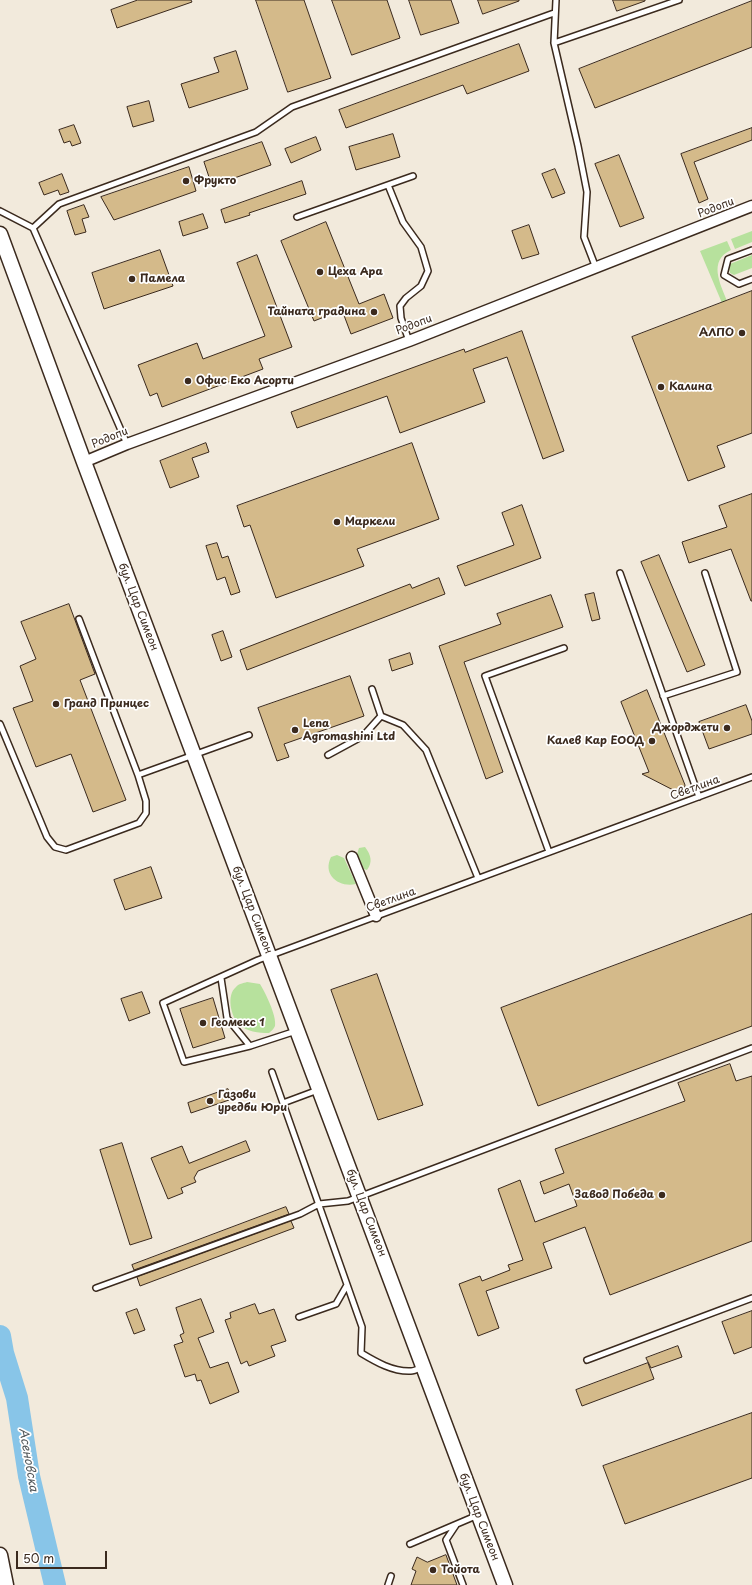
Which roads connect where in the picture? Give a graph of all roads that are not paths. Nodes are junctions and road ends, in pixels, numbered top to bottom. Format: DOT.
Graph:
graph roads {
  1 [pos="556,0"];
  2 [pos="679,0"];
  3 [pos="554,13"];
  4 [pos="554,44"];
  5 [pos="412,176"];
  6 [pos="388,185"];
  7 [pos="752,206"];
  8 [pos="0,211"];
  9 [pos="297,217"];
  10 [pos="33,228"];
  11 [pos="0,234"];
  12 [pos="752,250"];
  13 [pos="596,268"];
  14 [pos="752,278"];
  15 [pos="409,341"];
  16 [pos="127,444"];
  17 [pos="84,462"];
  18 [pos="620,572"];
  19 [pos="705,573"];
  20 [pos="79,619"];
  21 [pos="564,648"];
  22 [pos="372,689"];
  23 [pos="663,696"];
  24 [pos="381,716"];
  25 [pos="0,724"];
  26 [pos="248,735"];
  27 [pos="328,755"];
  28 [pos="194,756"];
  29 [pos="138,775"];
  30 [pos="752,778"];
  31 [pos="698,797"];
  32 [pos="549,852"];
  33 [pos="352,857"];
  34 [pos="478,878"];
  35 [pos="376,916"];
  36 [pos="269,956"];
  37 [pos="221,978"];
  38 [pos="297,1030"];
  39 [pos="250,1046"];
  40 [pos="752,1048"];
  41 [pos="272,1072"];
  42 [pos="319,1090"];
  43 [pos="283,1103"];
  44 [pos="359,1197"];
  45 [pos="318,1204"];
  46 [pos="347,1285"];
  47 [pos="96,1288"];
  48 [pos="752,1298"];
  49 [pos="299,1317"];
  50 [pos="587,1360"];
  51 [pos="423,1367"];
  52 [pos="478,1515"];
  53 [pos="457,1525"];
  54 [pos="410,1544"];
  55 [pos="0,1555"];
  56 [pos="391,1576"];
  57 [pos="6,1585"];
  58 [pos="388,1585"];
  59 [pos="463,1585"];
  60 [pos="505,1585"];
  1 -- 3 [label="lane"];
  2 -- 4 [label="lane"];
  3 -- 4 [label="lane"];
  3 -- 10 [label="lane"];
  4 -- 13 [label="lane"];
  5 -- 6 [label="lane"];
  6 -- 9 [label="lane"];
  6 -- 15 [label="lane"];
  7 -- 13 [label="street, Родопи"];
  8 -- 10 [label="lane"];
  10 -- 16 [label="lane"];
  11 -- 17 [label="main road, бул. Цар Симеон"];
  12 -- 14 [label="lane"];
  13 -- 15 [label="street, Родопи"];
  15 -- 16 [label="street, Родопи"];
  16 -- 17 [label="street, Родопи"];
  17 -- 28 [label="main road, бул. Цар Симеон"];
  18 -- 23 [label="lane"];
  19 -- 23 [label="lane"];
  20 -- 29 [label="lane"];
  21 -- 32 [label="lane"];
  22 -- 24 [label="lane"];
  23 -- 31 [label="lane"];
  24 -- 27 [label="lane"];
  24 -- 34 [label="lane"];
  25 -- 29 [label="lane"];
  26 -- 28 [label="lane"];
  28 -- 29 [label="lane"];
  28 -- 36 [label="main road, бул. Цар Симеон"];
  30 -- 31 [label="lane, Светлина"];
  31 -- 32 [label="lane, Светлина"];
  32 -- 34 [label="lane, Светлина"];
  33 -- 35 [label="street"];
  34 -- 35 [label="lane, Светлина"];
  35 -- 36 [label="lane, Светлина"];
  36 -- 37 [label="lane, Светлина"];
  36 -- 38 [label="main road, бул. Цар Симеон"];
  37 -- 39 [label="lane"];
  37 -- 39 [label="lane, Светлина"];
  38 -- 39 [label="lane"];
  38 -- 42 [label="main road, бул. Цар Симеон"];
  40 -- 44 [label="lane"];
  41 -- 43 [label="lane"];
  42 -- 43 [label="lane"];
  42 -- 44 [label="main road, бул. Цар Симеон"];
  43 -- 45 [label="lane"];
  44 -- 45 [label="lane"];
  44 -- 51 [label="main road, бул. Цар Симеон"];
  45 -- 46 [label="lane"];
  45 -- 47 [label="lane"];
  46 -- 49 [label="lane"];
  46 -- 51 [label="lane"];
  48 -- 50 [label="lane"];
  51 -- 52 [label="main road, бул. Цар Симеон"];
  52 -- 53 [label="lane"];
  52 -- 60 [label="main road, бул. Цар Симеон"];
  53 -- 54 [label="lane"];
  53 -- 59 [label="lane"];
  55 -- 57 [label="main road"];
  56 -- 58 [label="lane"];
}
